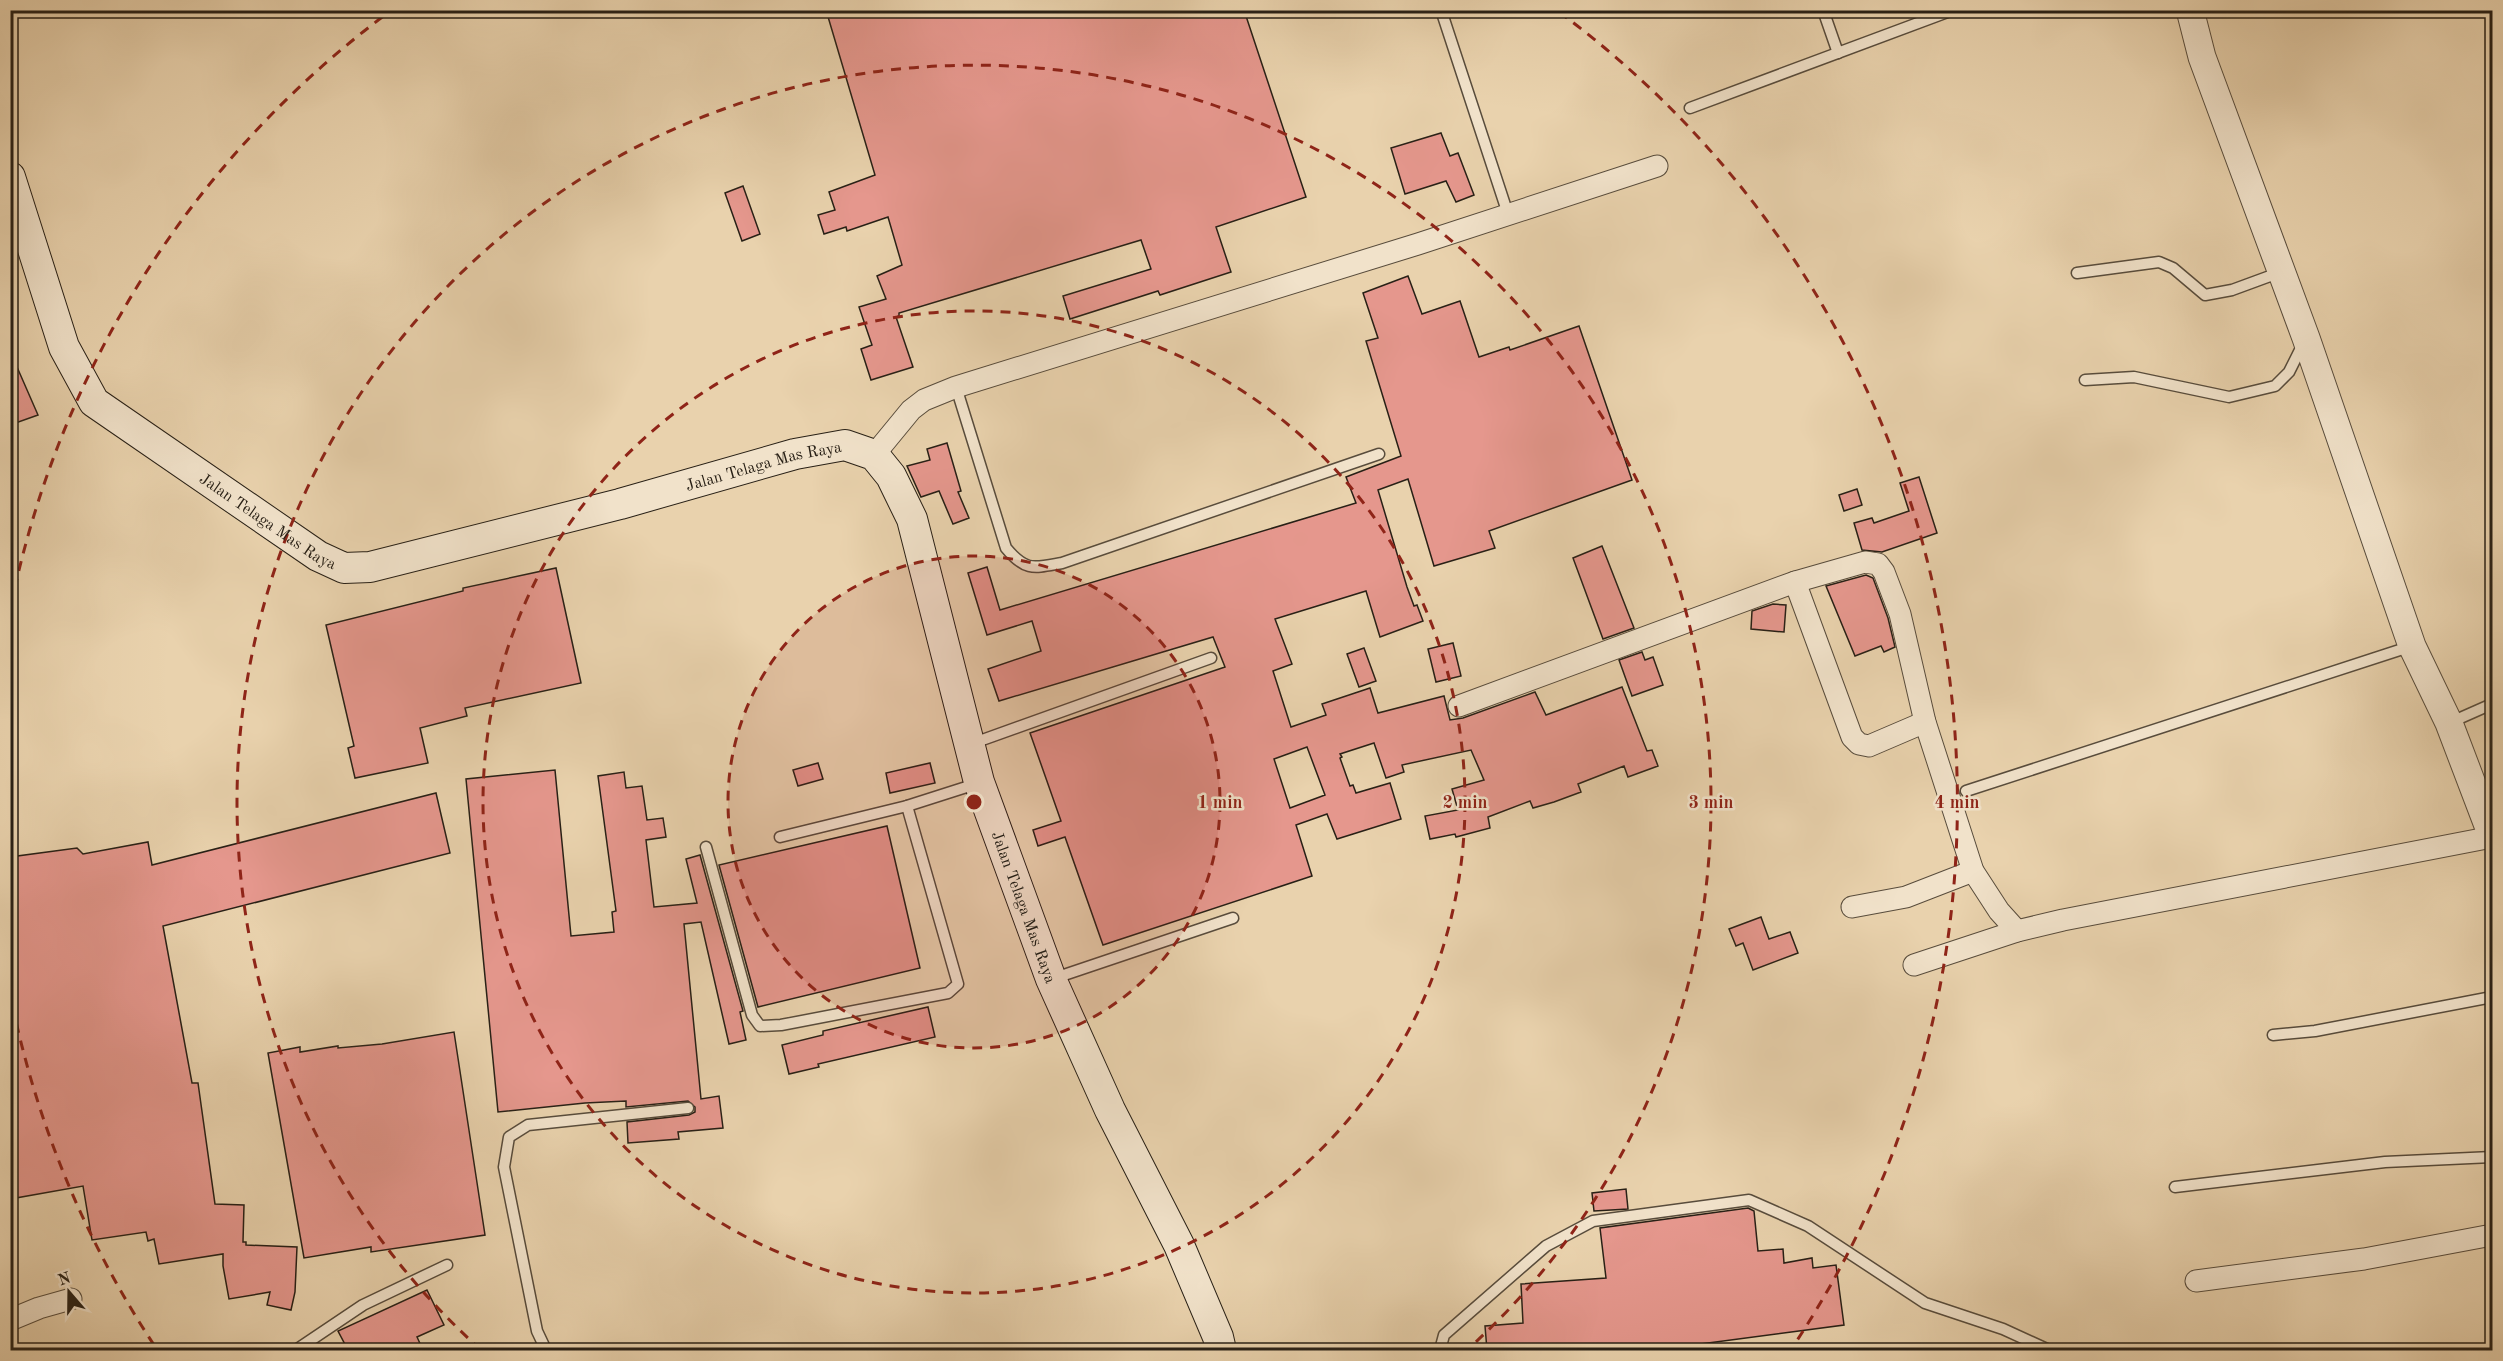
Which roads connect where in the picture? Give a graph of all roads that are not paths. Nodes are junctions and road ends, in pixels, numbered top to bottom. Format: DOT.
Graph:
graph roads {
  1 [pos="1440,10"];
  2 [pos="1822,10"];
  3 [pos="1953,10"];
  4 [pos="2190,10"];
  5 [pos="1838,53"];
  6 [pos="1690,108"];
  7 [pos="1657,166"];
  8 [pos="10,177"];
  9 [pos="1508,214"];
  10 [pos="2282,272"];
  11 [pos="2077,273"];
  12 [pos="2306,338"];
  13 [pos="2085,380"];
  14 [pos="956,387"];
  15 [pos="1379,454"];
  16 [pos="874,455"];
  17 [pos="1795,582"];
  18 [pos="2412,646"];
  19 [pos="1211,658"];
  20 [pos="2493,704"];
  21 [pos="1459,706"];
  22 [pos="1925,722"];
  23 [pos="2449,723"];
  24 [pos="968,745"];
  25 [pos="979,782"];
  26 [pos="1966,792"];
  27 [pos="907,806"];
  28 [pos="2493,836"];
  29 [pos="780,837"];
  30 [pos="706,847"];
  31 [pos="1973,871"];
  32 [pos="1852,908"];
  33 [pos="1233,918"];
  34 [pos="2017,931"];
  35 [pos="1914,965"];
  36 [pos="1052,979"];
  37 [pos="2493,997"];
  38 [pos="2273,1035"];
  39 [pos="688,1107"];
  40 [pos="2493,1157"];
  41 [pos="2175,1187"];
  42 [pos="2493,1235"];
  43 [pos="447,1265"];
  44 [pos="2196,1281"];
  45 [pos="71,1299"];
  46 [pos="10,1320"];
  47 [pos="296,1350"];
  48 [pos="546,1350"];
  49 [pos="1221,1350"];
  50 [pos="1440,1350"];
  51 [pos="2049,1350"];
  1 -- 9 [label="lane"];
  2 -- 5 [label="lane"];
  3 -- 5 [label="lane"];
  4 -- 10 [label="street"];
  5 -- 6 [label="lane"];
  7 -- 9 [label="street"];
  8 -- 16 [label="main road, Jalan Telaga Mas Raya"];
  9 -- 14 [label="street"];
  10 -- 11 [label="lane"];
  10 -- 12 [label="street"];
  12 -- 13 [label="lane"];
  12 -- 18 [label="street"];
  14 -- 15 [label="lane"];
  14 -- 16 [label="street"];
  16 -- 24 [label="main road, Jalan Telaga Mas Raya"];
  17 -- 21 [label="street"];
  17 -- 22 [label="street"];
  17 -- 22 [label="street"];
  18 -- 23 [label="street"];
  18 -- 26 [label="lane"];
  19 -- 24 [label="lane"];
  20 -- 23 [label="lane"];
  22 -- 31 [label="street"];
  23 -- 28 [label="street"];
  24 -- 25 [label="main road, Jalan Telaga Mas Raya"];
  25 -- 27 [label="lane"];
  25 -- 36 [label="main road, Jalan Telaga Mas Raya"];
  27 -- 29 [label="lane"];
  27 -- 30 [label="lane"];
  28 -- 34 [label="street"];
  31 -- 32 [label="street"];
  31 -- 34 [label="street"];
  33 -- 36 [label="lane"];
  34 -- 35 [label="street"];
  36 -- 49 [label="main road, Jalan Telaga Mas Raya"];
  37 -- 38 [label="lane"];
  39 -- 48 [label="lane"];
  40 -- 41 [label="lane"];
  42 -- 44 [label="street"];
  43 -- 47 [label="lane"];
  45 -- 46 [label="street"];
  50 -- 51 [label="lane"];
}
